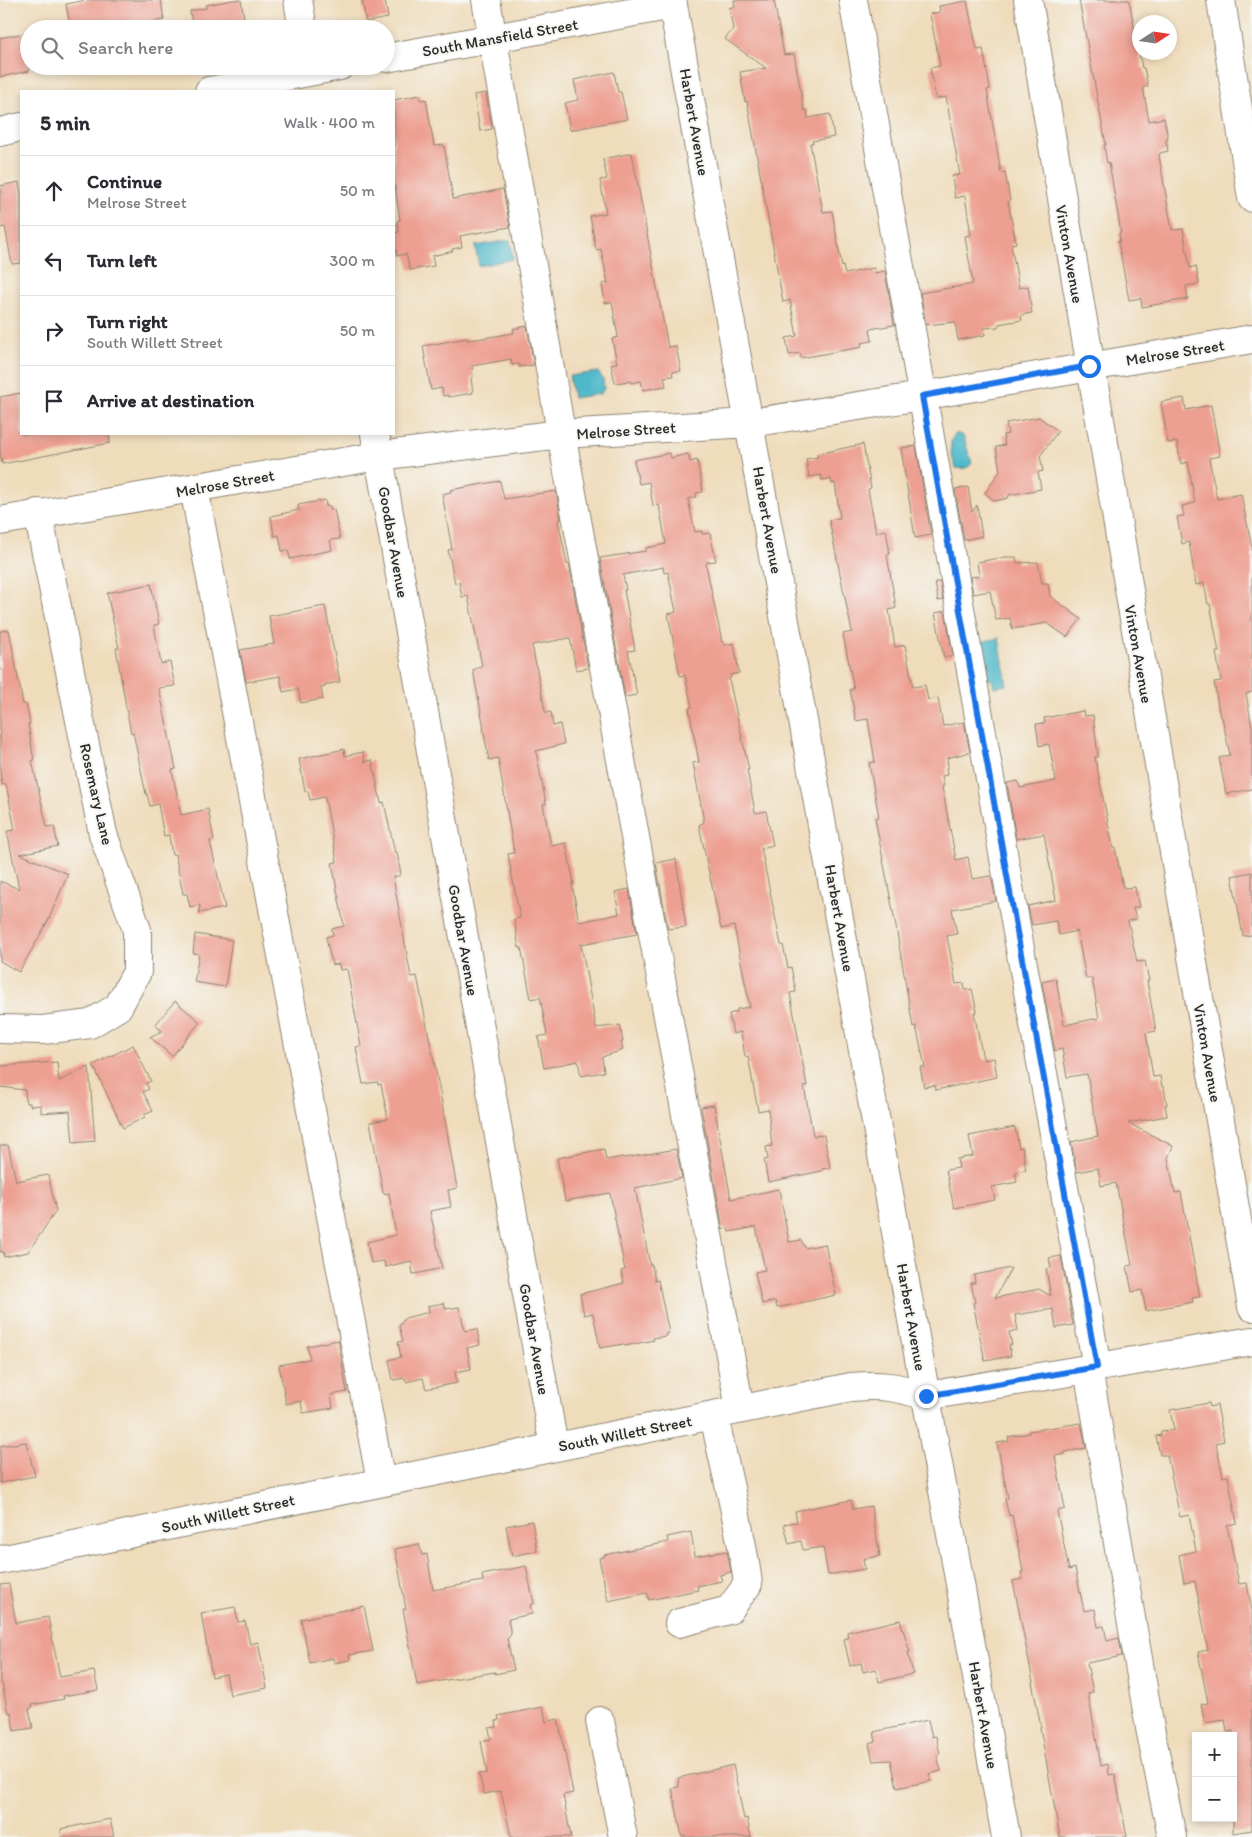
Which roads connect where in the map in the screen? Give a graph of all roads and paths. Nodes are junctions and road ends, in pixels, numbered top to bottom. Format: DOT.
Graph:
graph roads {
  1 [pos="298,0"];
  2 [pos="486,0"];
  3 [pos="853,0"];
  4 [pos="1028,0"];
  5 [pos="1221,0"];
  6 [pos="673,3"];
  7 [pos="301,20"];
  8 [pos="492,39"];
  9 [pos="395,56"];
  10 [pos="312,76"];
  11 [pos="216,90"];
  12 [pos="20,128"];
  13 [pos="0,132"];
  14 [pos="1252,198"];
  15 [pos="1252,339"];
  16 [pos="1089,366"];
  17 [pos="922,396"];
  18 [pos="750,423"];
  19 [pos="561,434"];
  20 [pos="377,445"];
  21 [pos="194,488"];
  22 [pos="38,514"];
  23 [pos="0,521"];
  24 [pos="0,1029"];
  25 [pos="1252,1307"];
  26 [pos="1252,1341"];
  27 [pos="1092,1368"];
  28 [pos="926,1396"];
  29 [pos="740,1409"];
  30 [pos="714,1415"];
  31 [pos="554,1447"];
  32 [pos="381,1482"];
  33 [pos="0,1560"];
  34 [pos="679,1623"];
  35 [pos="600,1721"];
  36 [pos="624,1837"];
  37 [pos="1006,1837"];
  38 [pos="1172,1837"];
  1 -- 7 [label="street"];
  2 -- 8 [label="street"];
  3 -- 17 [label="street"];
  4 -- 16 [label="street, Vinton Avenue"];
  5 -- 14 [label="street"];
  6 -- 8 [label="street, South Mansfield Street"];
  6 -- 18 [label="street, Harbert Avenue"];
  8 -- 9 [label="street, South Mansfield Street"];
  8 -- 19 [label="street"];
  10 -- 11 [label="street"];
  12 -- 13 [label="street"];
  15 -- 16 [label="street, Melrose Street"];
  16 -- 17 [label="street, Melrose Street"];
  16 -- 25 [label="street, Vinton Avenue"];
  17 -- 18 [label="street, Melrose Street"];
  17 -- 27 [label="street"];
  18 -- 19 [label="street, Melrose Street"];
  18 -- 28 [label="street, Harbert Avenue"];
  19 -- 20 [label="street, Melrose Street"];
  19 -- 29 [label="street"];
  20 -- 21 [label="street, Melrose Street"];
  20 -- 31 [label="street, Goodbar Avenue"];
  21 -- 22 [label="street, Melrose Street"];
  21 -- 32 [label="street"];
  22 -- 23 [label="street, Melrose Street"];
  22 -- 24 [label="street, Rosemary Lane"];
  26 -- 27 [label="street, South Willett Street"];
  27 -- 28 [label="street, South Willett Street"];
  27 -- 38 [label="street"];
  28 -- 29 [label="street, South Willett Street"];
  28 -- 37 [label="street, Harbert Avenue"];
  29 -- 30 [label="street, South Willett Street"];
  30 -- 31 [label="street, South Willett Street"];
  30 -- 34 [label="street"];
  31 -- 32 [label="street, South Willett Street"];
  32 -- 33 [label="street, South Willett Street"];
  35 -- 36 [label="street"];
}
